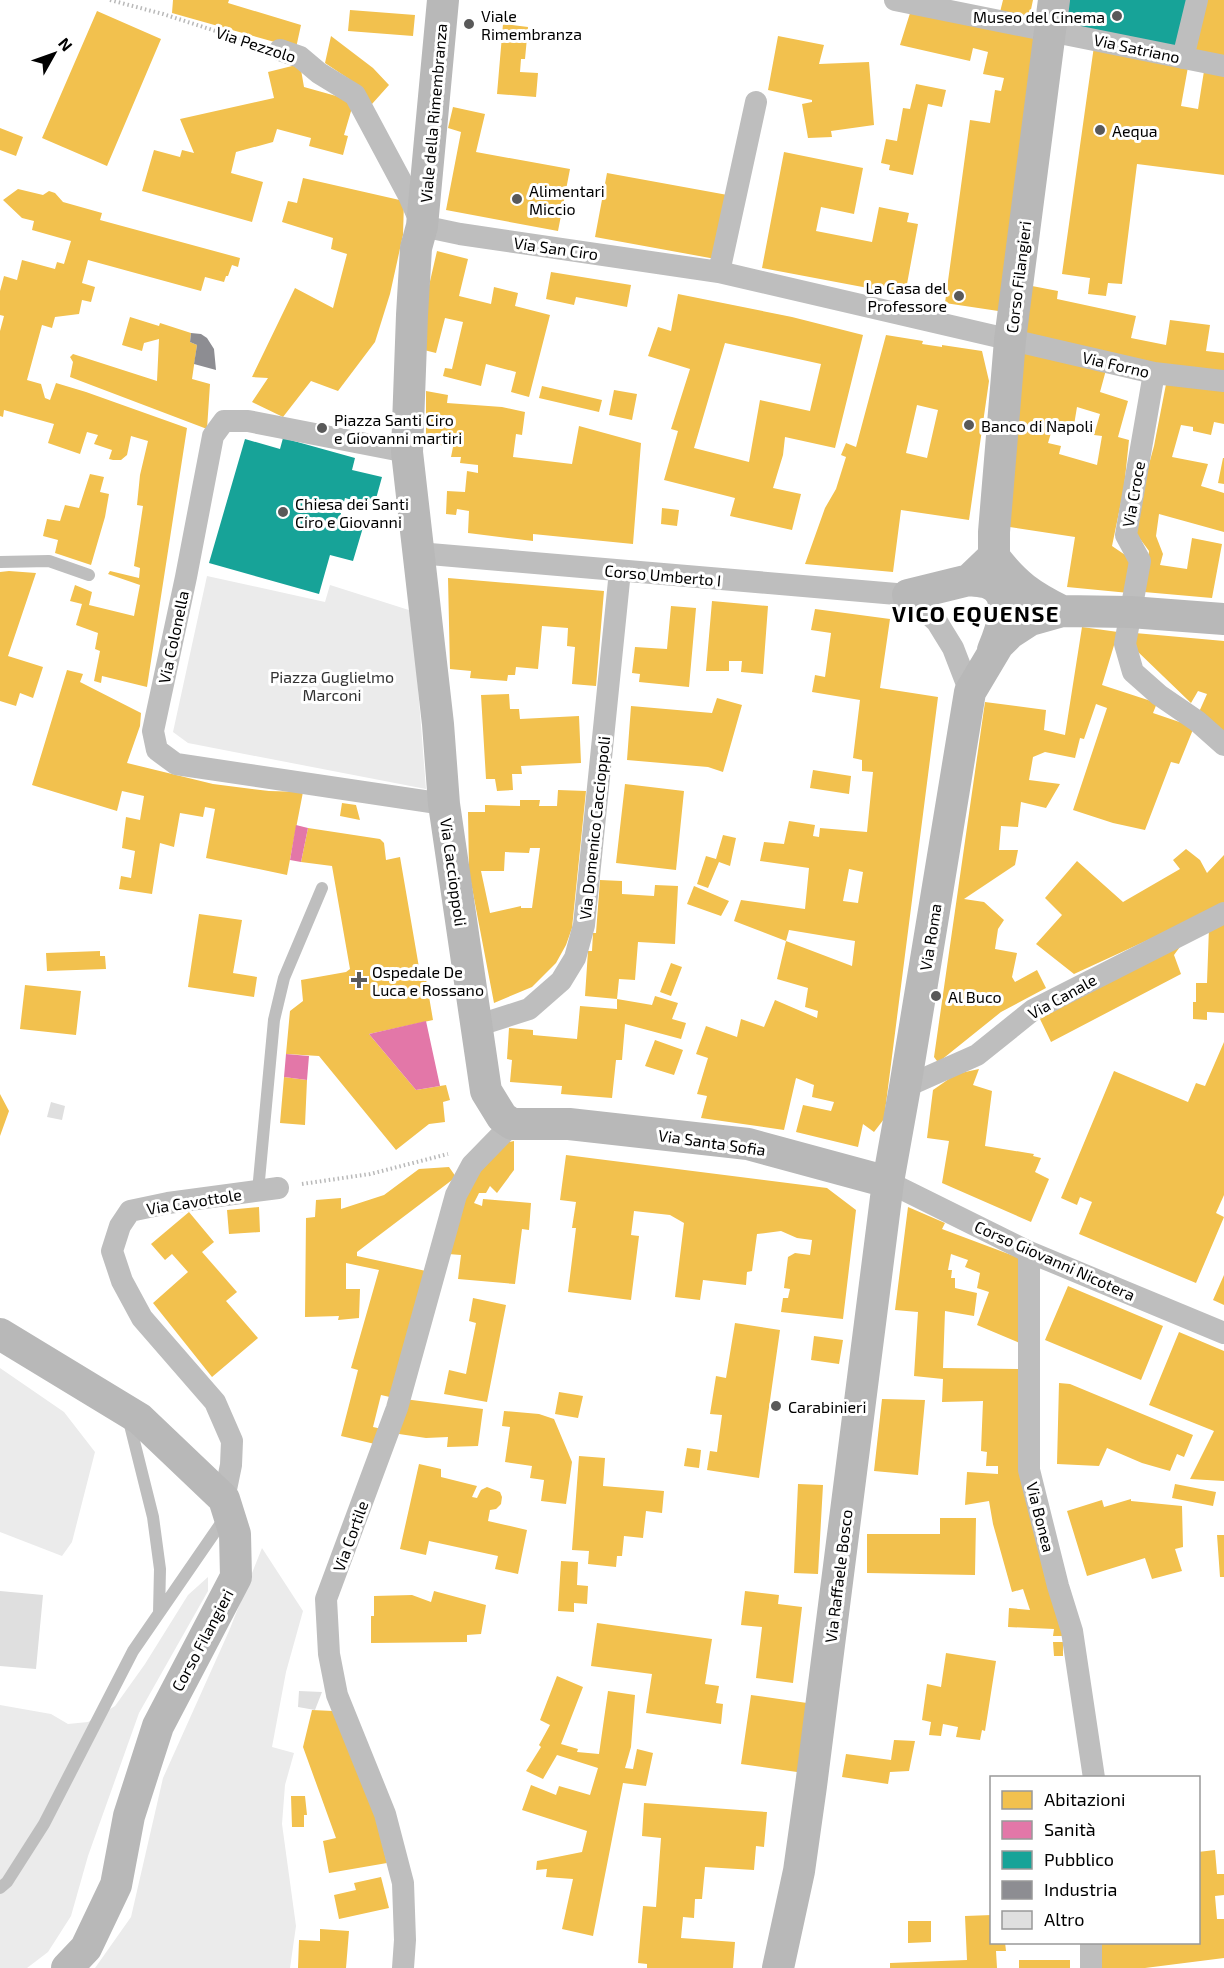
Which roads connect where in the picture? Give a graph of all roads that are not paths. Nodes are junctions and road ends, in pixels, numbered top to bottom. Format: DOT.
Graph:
graph roads {
  1 [pos="443,0"];
  2 [pos="895,0"];
  3 [pos="1054,0"];
  4 [pos="1197,0"];
  5 [pos="923,3"];
  6 [pos="1051,31"];
  7 [pos="280,50"];
  8 [pos="1183,58"];
  9 [pos="1224,66"];
  10 [pos="756,102"];
  11 [pos="422,226"];
  12 [pos="719,272"];
  13 [pos="1010,340"];
  14 [pos="1154,372"];
  15 [pos="1224,381"];
  16 [pos="407,452"];
  17 [pos="418,553"];
  18 [pos="994,556"];
  19 [pos="0,562"];
  20 [pos="620,572"];
  21 [pos="89,574"];
  22 [pos="969,580"];
  23 [pos="908,595"];
  24 [pos="1062,611"];
  25 [pos="1130,612"];
  26 [pos="1224,619"];
  27 [pos="993,651"];
  28 [pos="970,692"];
  29 [pos="1224,745"];
  30 [pos="444,804"];
  31 [pos="322,888"];
  32 [pos="1224,913"];
  33 [pos="476,1026"];
  34 [pos="905,1088"];
  35 [pos="512,1124"];
  36 [pos="888,1182"];
  37 [pos="268,1189"];
  38 [pos="1029,1252"];
  39 [pos="1224,1333"];
  40 [pos="0,1334"];
  41 [pos="126,1410"];
  42 [pos="226,1506"];
  43 [pos="159,1613"];
  44 [pos="1094,1776"];
  45 [pos="0,1888"];
  46 [pos="1091,1944"];
  47 [pos="67,1968"];
  48 [pos="403,1968"];
  49 [pos="778,1968"];
  50 [pos="1091,1968"];
  1 -- 11 [label="street, Viale della Rimembranza"];
  2 -- 5 [label="street, Via Satriano"];
  3 -- 6 [label="street, Corso Filangieri"];
  4 -- 8 [label="street"];
  5 -- 6 [label="street, Via Satriano"];
  6 -- 8 [label="street, Via Satriano"];
  6 -- 13 [label="street, Corso Filangieri"];
  7 -- 11 [label="street, Via Pezzolo"];
  8 -- 9 [label="street, Via Satriano"];
  10 -- 12 [label="street"];
  11 -- 12 [label="street, Via San Ciro"];
  11 -- 16 [label="street"];
  12 -- 13 [label="street, Via San Ciro"];
  13 -- 14 [label="street, Via Forno"];
  13 -- 18 [label="street, Corso Filangieri"];
  14 -- 15 [label="street, Via Forno"];
  14 -- 25 [label="street, Via Croce"];
  16 -- 17 [label="street"];
  16 -- 30 [label="street, Via Colonella"];
  17 -- 20 [label="street, Corso Umberto I"];
  17 -- 30 [label="street, Via Caccioppoli"];
  18 -- 22 [label="street"];
  18 -- 24 [label="street"];
  19 -- 21 [label="lane"];
  20 -- 23 [label="street, Corso Umberto I"];
  20 -- 33 [label="street, Via Domenico Caccioppoli"];
  22 -- 23 [label="street"];
  22 -- 27 [label="street"];
  23 -- 28 [label="street"];
  24 -- 25 [label="street"];
  24 -- 27 [label="street"];
  25 -- 26 [label="street"];
  25 -- 29 [label="street"];
  27 -- 28 [label="street, Via Roma"];
  28 -- 34 [label="street, Via Roma"];
  30 -- 33 [label="street, Via Caccioppoli"];
  31 -- 37 [label="lane"];
  32 -- 34 [label="street, Via Canale"];
  33 -- 35 [label="street, Via Caccioppoli"];
  34 -- 36 [label="street, Via Roma"];
  35 -- 36 [label="street, Via Santa Sofia"];
  35 -- 48 [label="street, Via Cortile"];
  36 -- 38 [label="street, Corso Giovanni Nicotera"];
  36 -- 49 [label="street, Via Raffaele Bosco"];
  37 -- 42 [label="street, Via Cavottole"];
  38 -- 39 [label="street, Corso Giovanni Nicotera"];
  38 -- 44 [label="street, Via Bonea"];
  40 -- 41 [label="street"];
  41 -- 42 [label="street"];
  41 -- 43 [label="lane"];
  42 -- 43 [label="lane"];
  42 -- 47 [label="street, Corso Filangieri"];
  43 -- 45 [label="lane"];
  46 -- 50 [label="street"];
}
